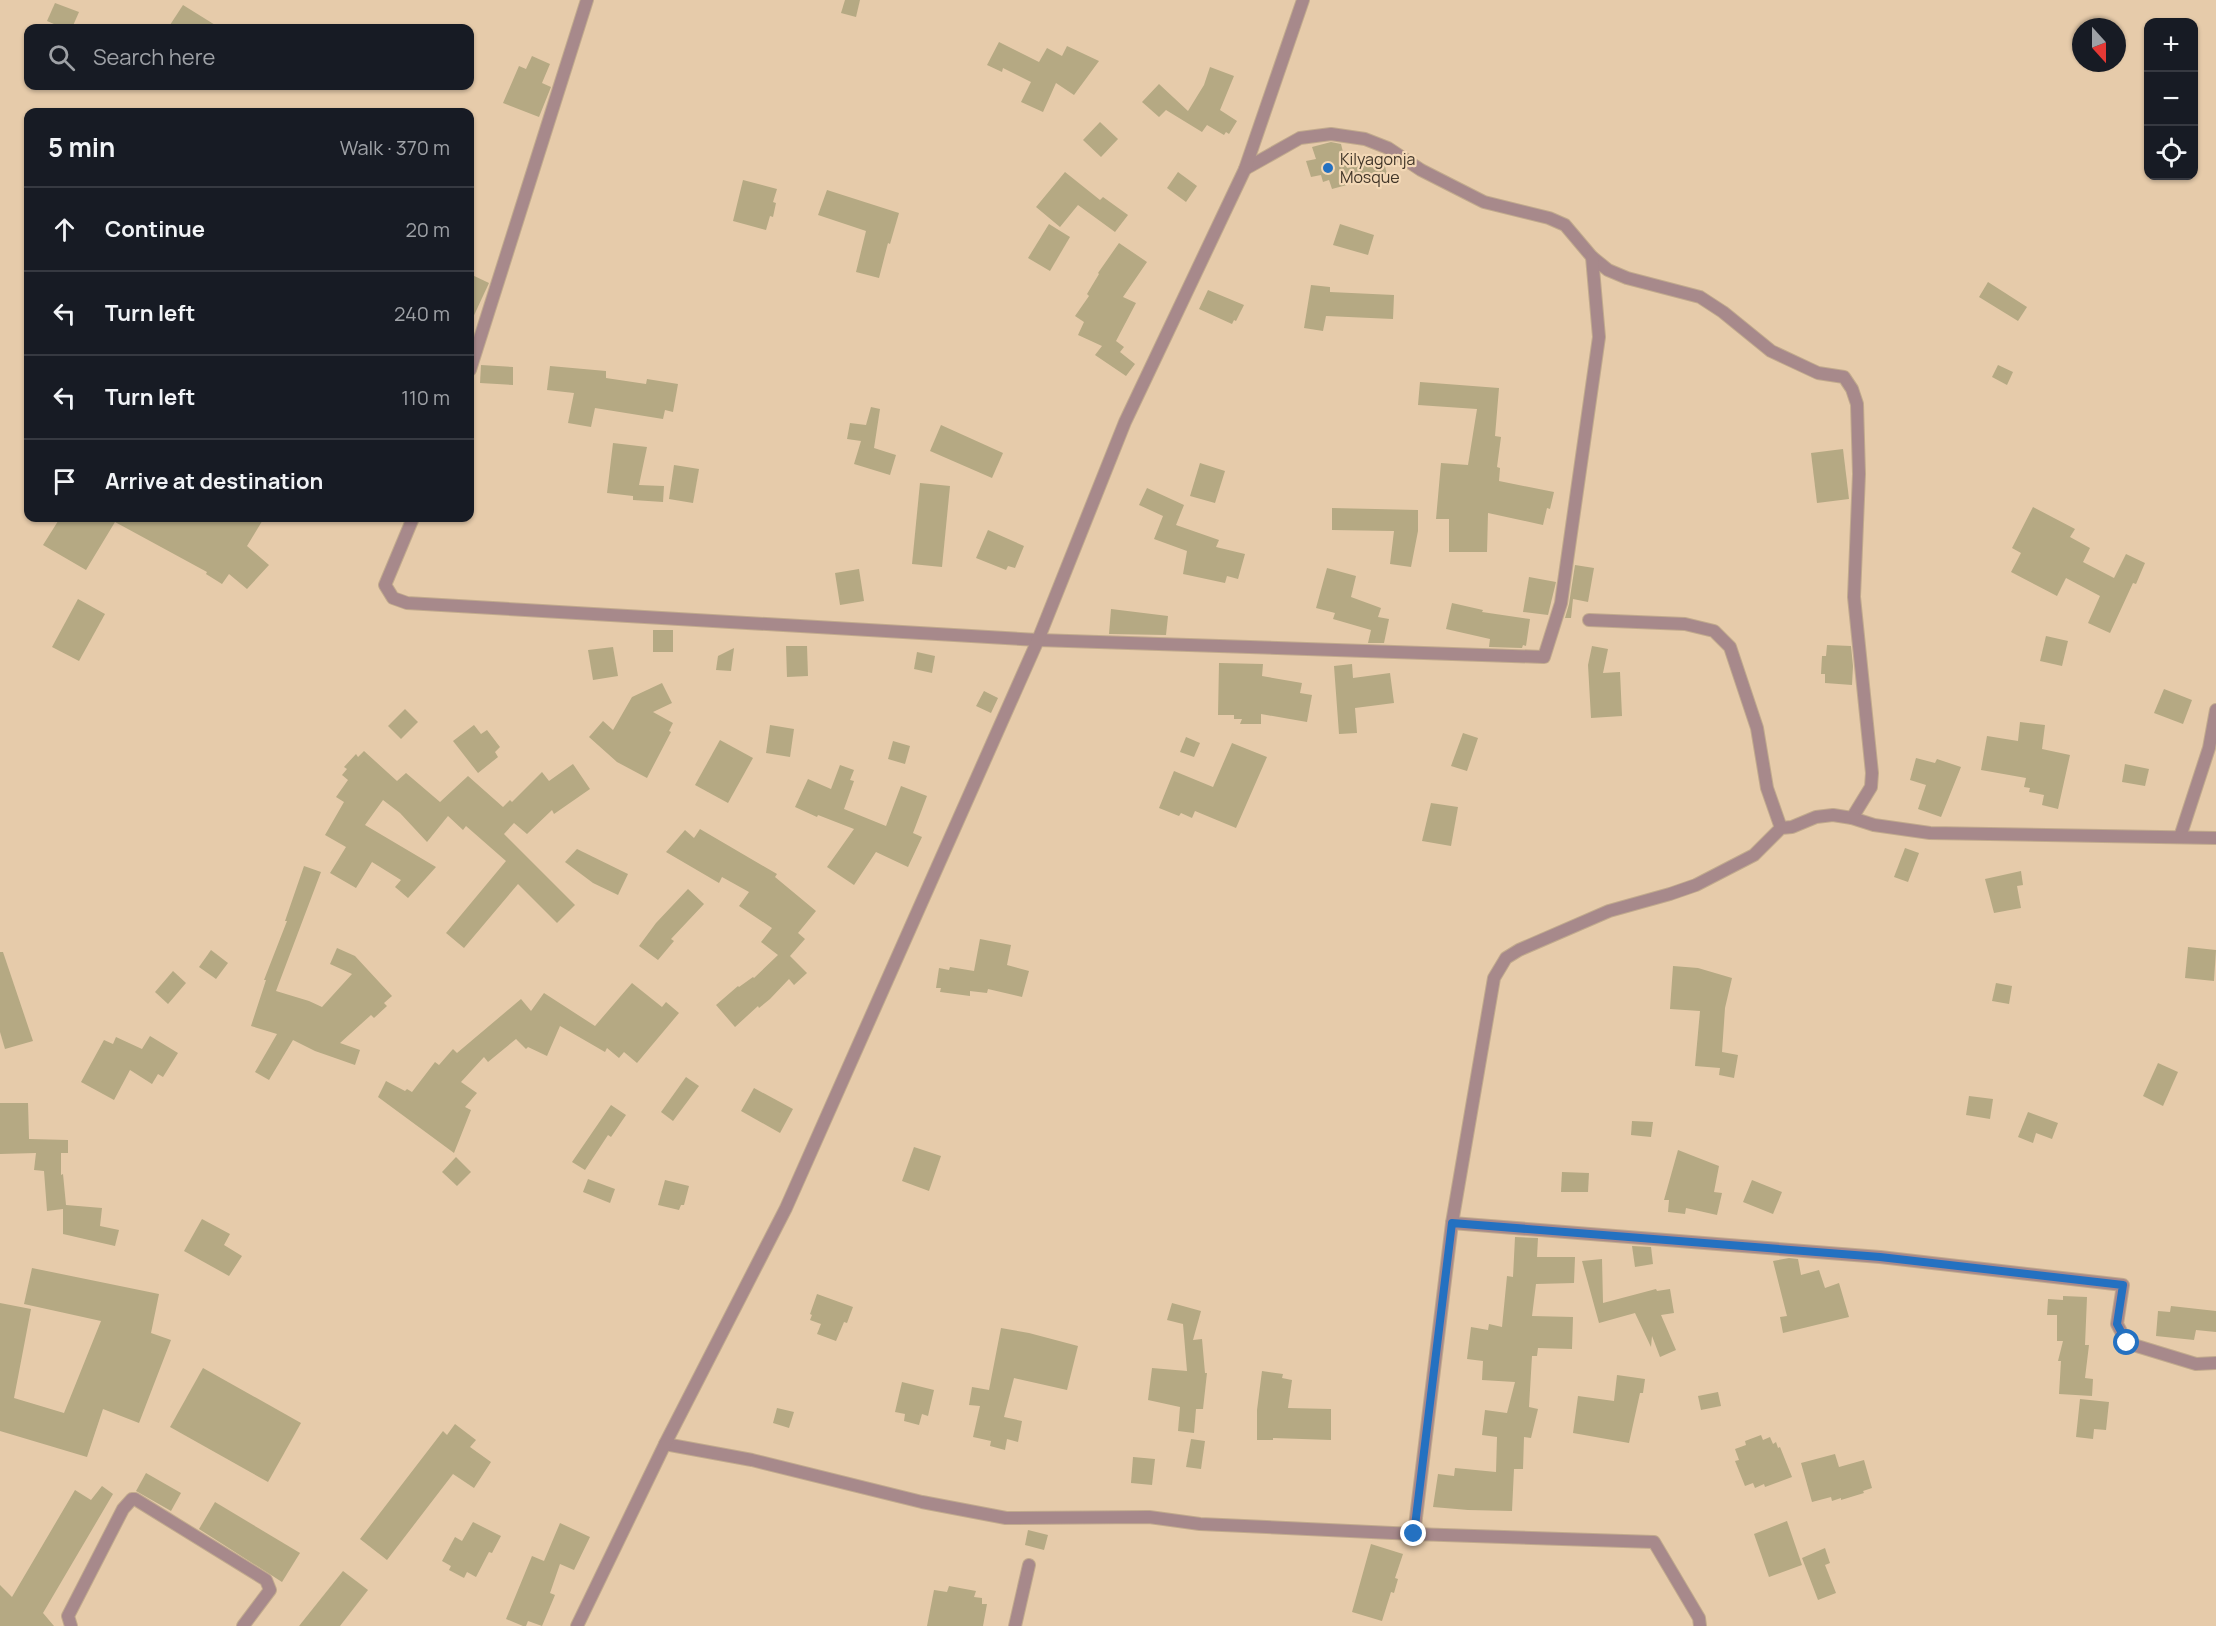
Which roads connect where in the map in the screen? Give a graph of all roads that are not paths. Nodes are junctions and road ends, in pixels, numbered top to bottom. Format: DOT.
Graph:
graph roads {
  1 [pos="587,0"];
  2 [pos="1303,0"];
  3 [pos="1245,169"];
  4 [pos="1592,257"];
  5 [pos="474,357"];
  6 [pos="410,522"];
  7 [pos="1589,620"];
  8 [pos="1038,639"];
  9 [pos="2216,710"];
  10 [pos="1852,818"];
  11 [pos="1781,828"];
  12 [pos="2180,837"];
  13 [pos="2216,838"];
  14 [pos="1452,1223"];
  15 [pos="2216,1363"];
  16 [pos="664,1444"];
  17 [pos="1414,1534"];
  18 [pos="1029,1565"];
  19 [pos="71,1626"];
  20 [pos="243,1626"];
  21 [pos="577,1626"];
  22 [pos="1015,1626"];
  23 [pos="1700,1626"];
  1 -- 5 [label="street"];
  2 -- 3 [label="street"];
  3 -- 4 [label="street"];
  3 -- 8 [label="street"];
  4 -- 8 [label="street"];
  4 -- 10 [label="street"];
  6 -- 8 [label="street"];
  7 -- 11 [label="street"];
  8 -- 16 [label="street"];
  9 -- 12 [label="street"];
  10 -- 11 [label="street"];
  10 -- 12 [label="street"];
  11 -- 14 [label="street"];
  12 -- 13 [label="street"];
  14 -- 15 [label="street"];
  14 -- 17 [label="street"];
  16 -- 17 [label="street"];
  16 -- 21 [label="street"];
  17 -- 23 [label="street"];
  18 -- 22 [label="street"];
  19 -- 20 [label="street"];
}
